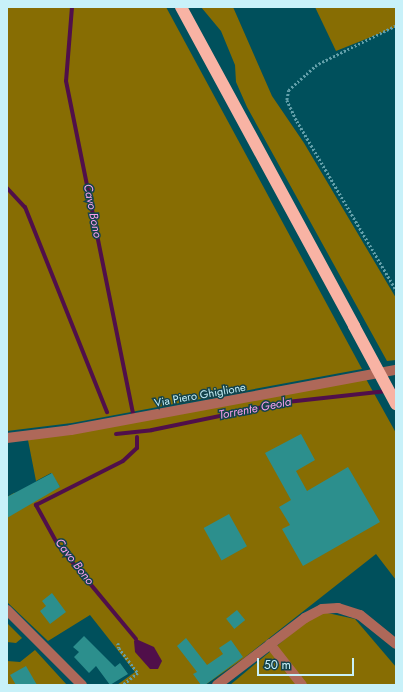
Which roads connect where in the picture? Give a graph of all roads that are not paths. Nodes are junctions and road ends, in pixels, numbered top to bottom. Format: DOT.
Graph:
graph roads {
  1 [pos="182,7"];
  2 [pos="396,370"];
  3 [pos="396,404"];
  4 [pos="7,438"];
  5 [pos="7,610"];
  6 [pos="270,644"];
  7 [pos="396,644"];
  8 [pos="82,685"];
  9 [pos="217,685"];
  10 [pos="302,685"];
  1 -- 3 [label="highway, bridge"];
  2 -- 4 [label="street, Via Piero Ghiglione"];
  5 -- 8 [label="street"];
  6 -- 7 [label="street"];
  6 -- 9 [label="street"];
  6 -- 10 [label="street"];
}
